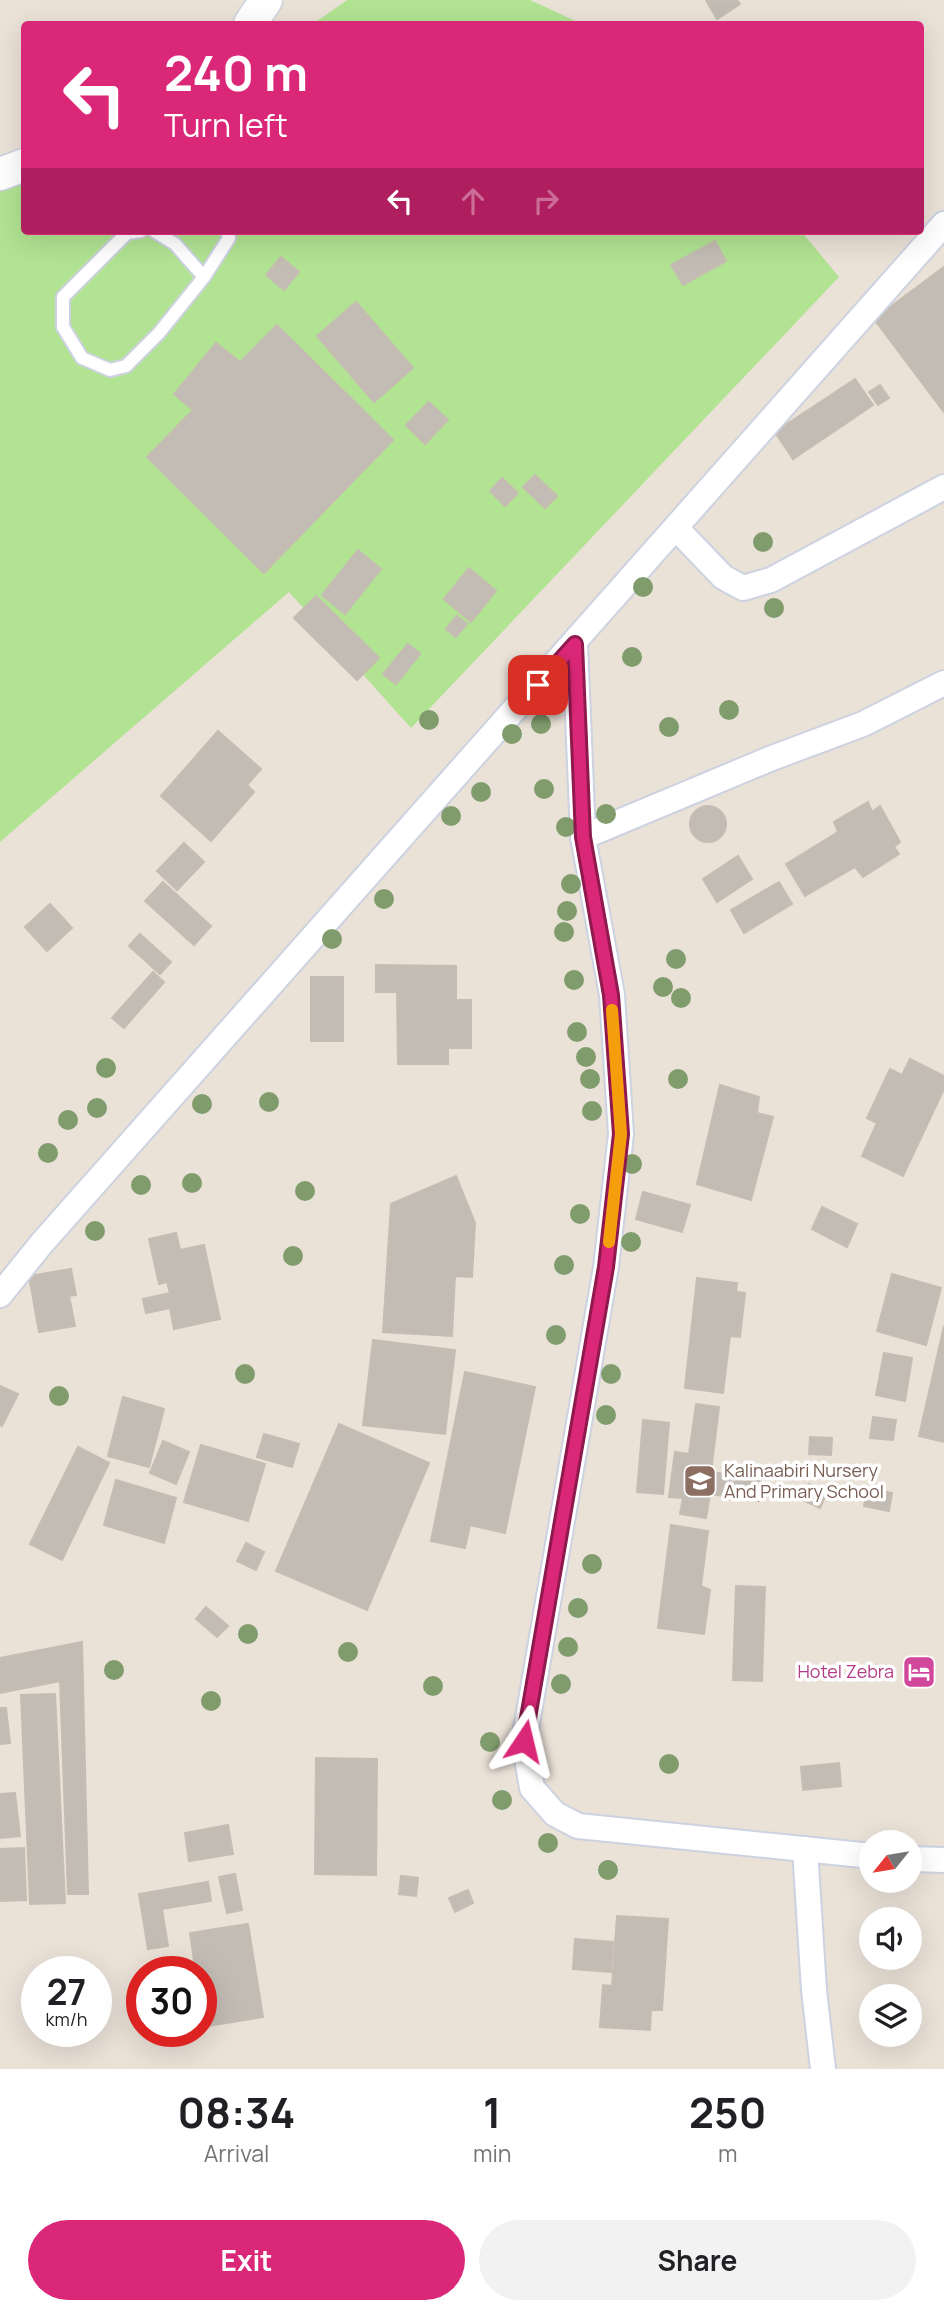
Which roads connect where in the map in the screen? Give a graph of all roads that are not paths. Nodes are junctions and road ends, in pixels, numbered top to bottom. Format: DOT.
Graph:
graph roads {
  1 [pos="266,0"];
  2 [pos="252,21"];
  3 [pos="21,166"];
  4 [pos="0,174"];
  5 [pos="944,224"];
  6 [pos="125,235"];
  7 [pos="160,235"];
  8 [pos="228,235"];
  9 [pos="204,277"];
  10 [pos="944,486"];
  11 [pos="676,528"];
  12 [pos="575,644"];
  13 [pos="944,683"];
  14 [pos="583,837"];
  15 [pos="0,1295"];
  16 [pos="805,1849"];
  17 [pos="859,1855"];
  18 [pos="922,1859"];
  19 [pos="944,1860"];
  20 [pos="824,2069"];
  1 -- 2 [label="street"];
  3 -- 4 [label="street"];
  5 -- 11 [label="street"];
  6 -- 9 [label="lane"];
  7 -- 9 [label="lane"];
  8 -- 9 [label="lane"];
  10 -- 11 [label="street"];
  11 -- 12 [label="street"];
  12 -- 14 [label="street"];
  12 -- 15 [label="street"];
  13 -- 14 [label="street"];
  14 -- 16 [label="street"];
  16 -- 17 [label="street"];
  16 -- 20 [label="street"];
  18 -- 19 [label="street"];
}
